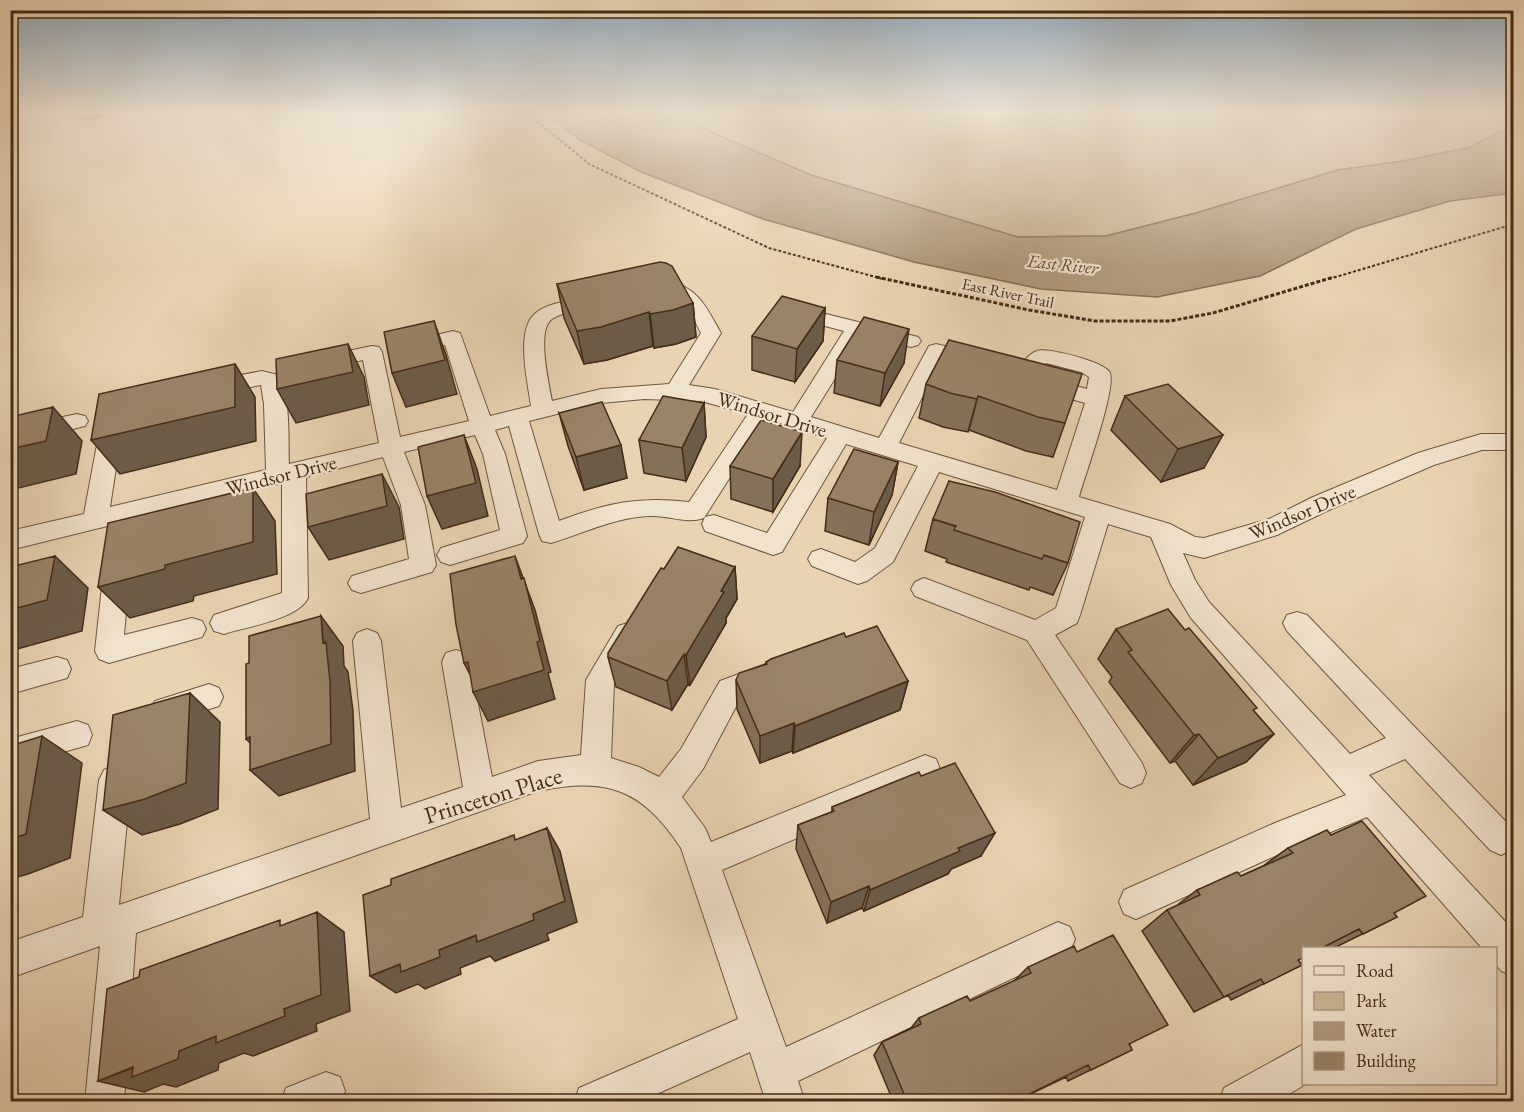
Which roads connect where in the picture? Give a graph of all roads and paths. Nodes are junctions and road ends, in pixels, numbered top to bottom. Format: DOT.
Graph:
graph roads {
  1 [pos="589,164"];
  2 [pos="1514,224"];
  3 [pos="639,292"];
  4 [pos="616,298"];
  5 [pos="794,312"];
  6 [pos="856,328"];
  7 [pos="911,341"];
  8 [pos="402,349"];
  9 [pos="993,365"];
  10 [pos="306,366"];
  11 [pos="214,387"];
  12 [pos="675,391"];
  13 [pos="1097,399"];
  14 [pos="543,410"];
  15 [pos="761,411"];
  16 [pos="125,412"];
  17 [pos="517,417"];
  18 [pos="77,421"];
  19 [pos="798,422"];
  20 [pos="482,425"];
  21 [pos="840,435"];
  22 [pos="10,436"];
  23 [pos="1514,441"];
  24 [pos="391,448"];
  25 [pos="885,448"];
  26 [pos="932,462"];
  27 [pos="286,473"];
  28 [pos="1065,502"];
  29 [pos="1099,513"];
  30 [pos="95,520"];
  31 [pos="714,524"];
  32 [pos="1161,531"];
  33 [pos="121,533"];
  34 [pos="10,541"];
  35 [pos="450,555"];
  36 [pos="821,559"];
  37 [pos="361,583"];
  38 [pos="924,589"];
  39 [pos="642,611"];
  40 [pos="1297,622"];
  41 [pos="224,623"];
  42 [pos="192,628"];
  43 [pos="1037,632"];
  44 [pos="367,641"];
  45 [pos="456,662"];
  46 [pos="794,665"];
  47 [pos="57,669"];
  48 [pos="10,682"];
  49 [pos="209,696"];
  50 [pos="143,717"];
  51 [pos="78,735"];
  52 [pos="1409,742"];
  53 [pos="118,747"];
  54 [pos="10,753"];
  55 [pos="595,769"];
  56 [pos="925,769"];
  57 [pos="1346,771"];
  58 [pos="1131,773"];
  59 [pos="480,796"];
  60 [pos="663,797"];
  61 [pos="1372,800"];
  62 [pos="387,829"];
  63 [pos="1501,839"];
  64 [pos="702,862"];
  65 [pos="1136,902"];
  66 [pos="109,925"];
  67 [pos="1058,939"];
  68 [pos="1504,952"];
  69 [pos="10,960"];
  70 [pos="760,1028"];
  71 [pos="1302,1064"];
  72 [pos="780,1087"];
  73 [pos="104,1101"];
  74 [pos="593,1101"];
  75 [pos="1238,1101"];
  1 -- 2 [label="path, East River Trail"];
  3 -- 12 [label="street"];
  4 -- 14 [label="street"];
  5 -- 6 [label="street"];
  6 -- 7 [label="street"];
  6 -- 19 [label="street"];
  8 -- 20 [label="street"];
  9 -- 25 [label="street"];
  10 -- 24 [label="street"];
  11 -- 27 [label="street"];
  12 -- 14 [label="street, Windsor Drive"];
  12 -- 15 [label="street, Windsor Drive"];
  13 -- 28 [label="street"];
  14 -- 17 [label="street, Windsor Drive"];
  15 -- 17 [label="street"];
  15 -- 19 [label="street, Windsor Drive"];
  16 -- 30 [label="street"];
  17 -- 20 [label="street, Windsor Drive"];
  18 -- 22 [label="street"];
  19 -- 21 [label="street, Windsor Drive"];
  20 -- 24 [label="street, Windsor Drive"];
  20 -- 35 [label="street"];
  21 -- 25 [label="street, Windsor Drive"];
  21 -- 31 [label="street"];
  23 -- 32 [label="street, Windsor Drive"];
  24 -- 27 [label="street, Windsor Drive"];
  24 -- 37 [label="street"];
  25 -- 26 [label="street, Windsor Drive"];
  26 -- 28 [label="street, Windsor Drive"];
  26 -- 36 [label="street"];
  27 -- 33 [label="street, Windsor Drive"];
  27 -- 41 [label="street"];
  28 -- 29 [label="street, Windsor Drive"];
  29 -- 32 [label="street, Windsor Drive"];
  29 -- 43 [label="street"];
  30 -- 33 [label="street, Windsor Drive"];
  30 -- 34 [label="street, Windsor Drive"];
  32 -- 57 [label="street"];
  33 -- 42 [label="street"];
  38 -- 43 [label="street"];
  39 -- 55 [label="street"];
  40 -- 52 [label="street"];
  43 -- 58 [label="street"];
  44 -- 62 [label="street"];
  45 -- 59 [label="street"];
  46 -- 60 [label="street"];
  47 -- 48 [label="street"];
  49 -- 50 [label="street"];
  51 -- 54 [label="street"];
  52 -- 57 [label="street"];
  52 -- 63 [label="street"];
  53 -- 66 [label="street"];
  55 -- 59 [label="street, Princeton Place"];
  55 -- 60 [label="street, Princeton Place"];
  56 -- 64 [label="street"];
  57 -- 61 [label="street"];
  59 -- 62 [label="street, Princeton Place"];
  60 -- 64 [label="street, Princeton Place"];
  61 -- 65 [label="street"];
  61 -- 68 [label="street"];
  62 -- 66 [label="street, Princeton Place"];
  64 -- 70 [label="street, Princeton Place"];
  66 -- 69 [label="street, Princeton Place"];
  66 -- 73 [label="street"];
  67 -- 72 [label="street"];
  70 -- 72 [label="street, Princeton Place"];
  70 -- 74 [label="street"];
  71 -- 75 [label="street"];
}
